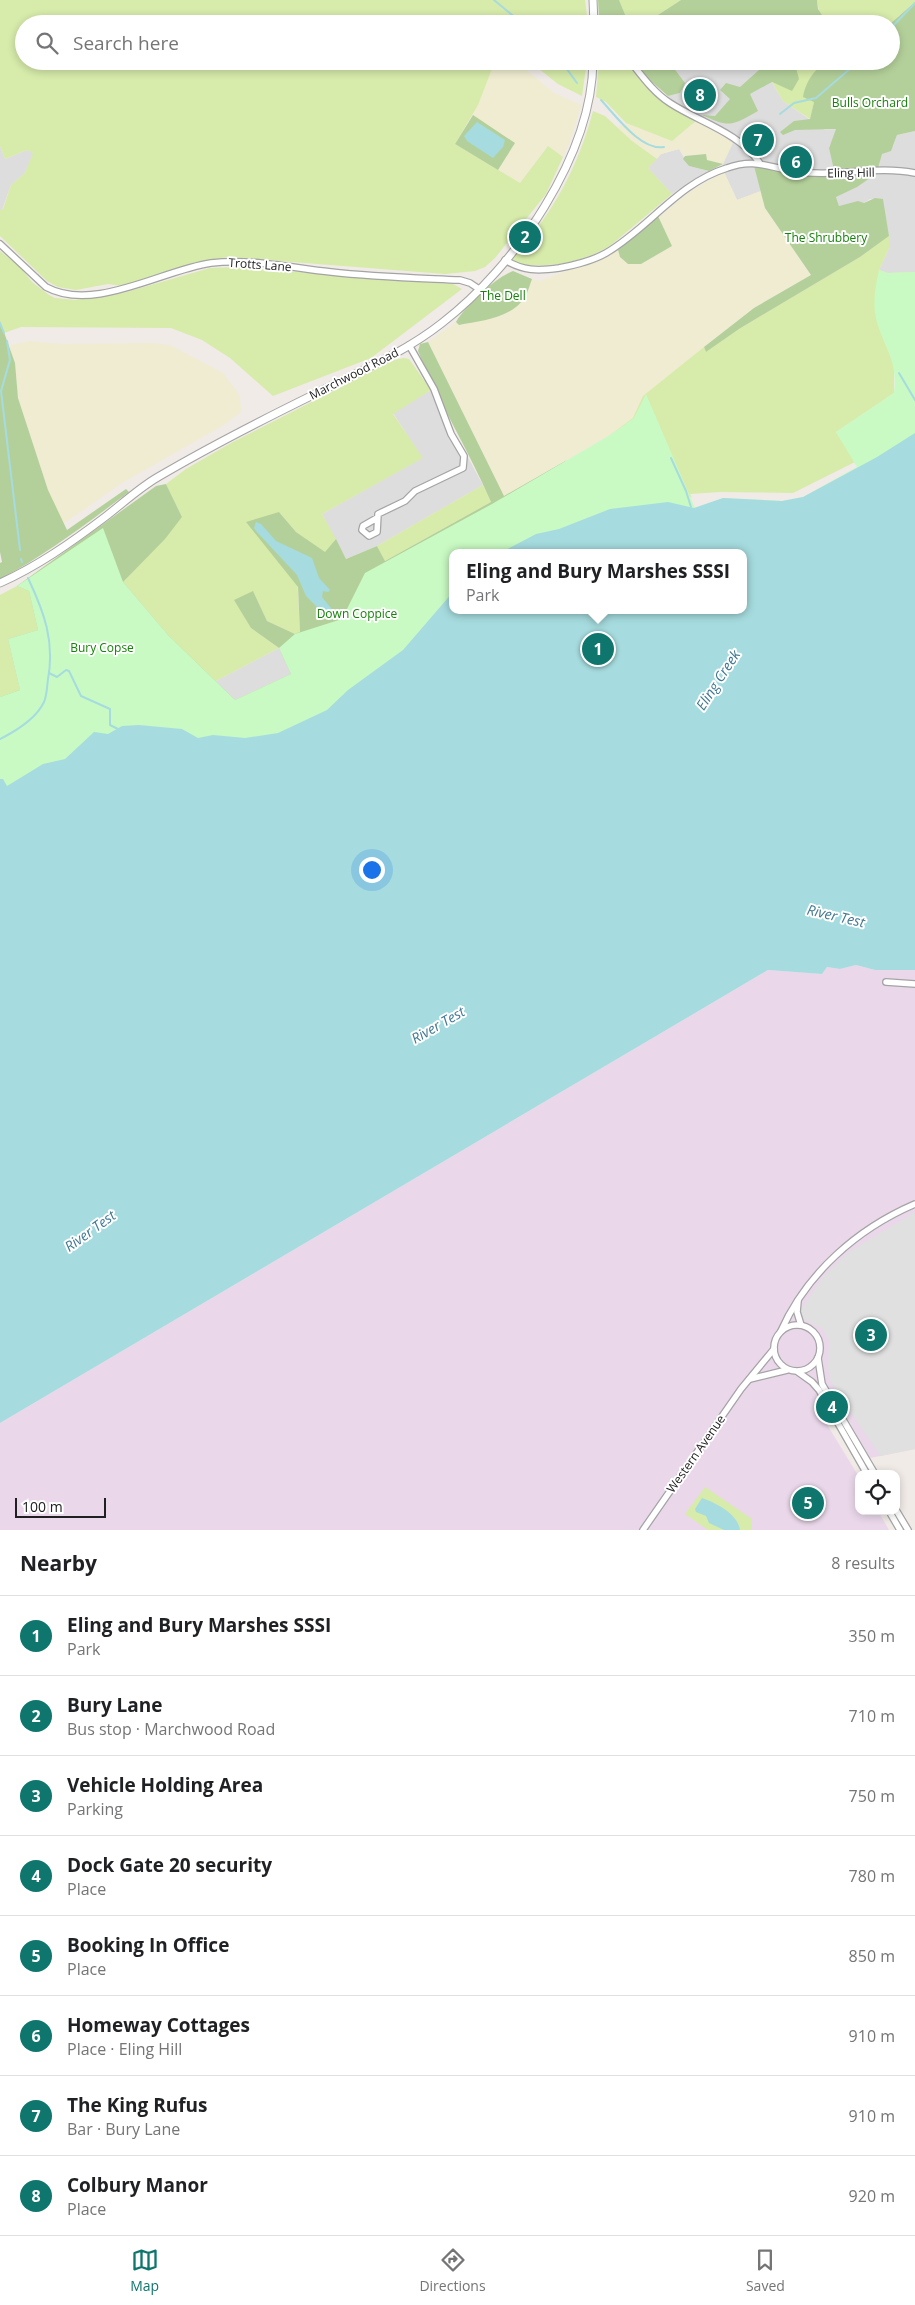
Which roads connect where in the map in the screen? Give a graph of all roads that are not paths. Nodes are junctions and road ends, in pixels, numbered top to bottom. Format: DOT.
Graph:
graph roads {
  1 [pos="592,0"];
  2 [pos="593,15"];
  3 [pos="592,70"];
  4 [pos="637,70"];
  5 [pos="759,162"];
  6 [pos="915,173"];
  7 [pos="0,244"];
  8 [pos="505,260"];
  9 [pos="479,289"];
  10 [pos="409,345"];
  11 [pos="377,518"];
  12 [pos="0,583"];
  13 [pos="886,982"];
  14 [pos="915,984"];
  15 [pos="915,1204"];
  16 [pos="798,1301"];
  17 [pos="801,1325"];
  18 [pos="781,1331"];
  19 [pos="774,1350"];
  20 [pos="818,1358"];
  21 [pos="787,1370"];
  22 [pos="798,1372"];
  23 [pos="750,1379"];
  24 [pos="858,1451"];
  25 [pos="866,1470"];
  26 [pos="872,1470"];
  27 [pos="891,1515"];
  28 [pos="899,1515"];
  29 [pos="643,1530"];
  30 [pos="900,1530"];
  31 [pos="908,1530"];
  1 -- 2 [label="street"];
  3 -- 8 [label="street, Marchwood Road"];
  4 -- 5 [label="street"];
  5 -- 6 [label="street, Eling Hill"];
  5 -- 8 [label="street"];
  7 -- 9 [label="street, Trotts Lane"];
  8 -- 9 [label="street, Marchwood Road"];
  9 -- 10 [label="street, Marchwood Road"];
  10 -- 11 [label="street"];
  10 -- 12 [label="street, Marchwood Road"];
  13 -- 14 [label="street"];
  15 -- 16 [label="street"];
  16 -- 17 [label="street"];
  16 -- 18 [label="street"];
  17 -- 18 [label="street"];
  17 -- 20 [label="street"];
  18 -- 19 [label="street"];
  19 -- 21 [label="street"];
  19 -- 23 [label="street, Western Avenue"];
  20 -- 22 [label="street"];
  20 -- 24 [label="street"];
  21 -- 22 [label="street"];
  21 -- 23 [label="street"];
  22 -- 24 [label="street"];
  23 -- 29 [label="street, Western Avenue"];
  24 -- 25 [label="street"];
  24 -- 26 [label="street"];
  27 -- 30 [label="street"];
  28 -- 31 [label="street"];
}
